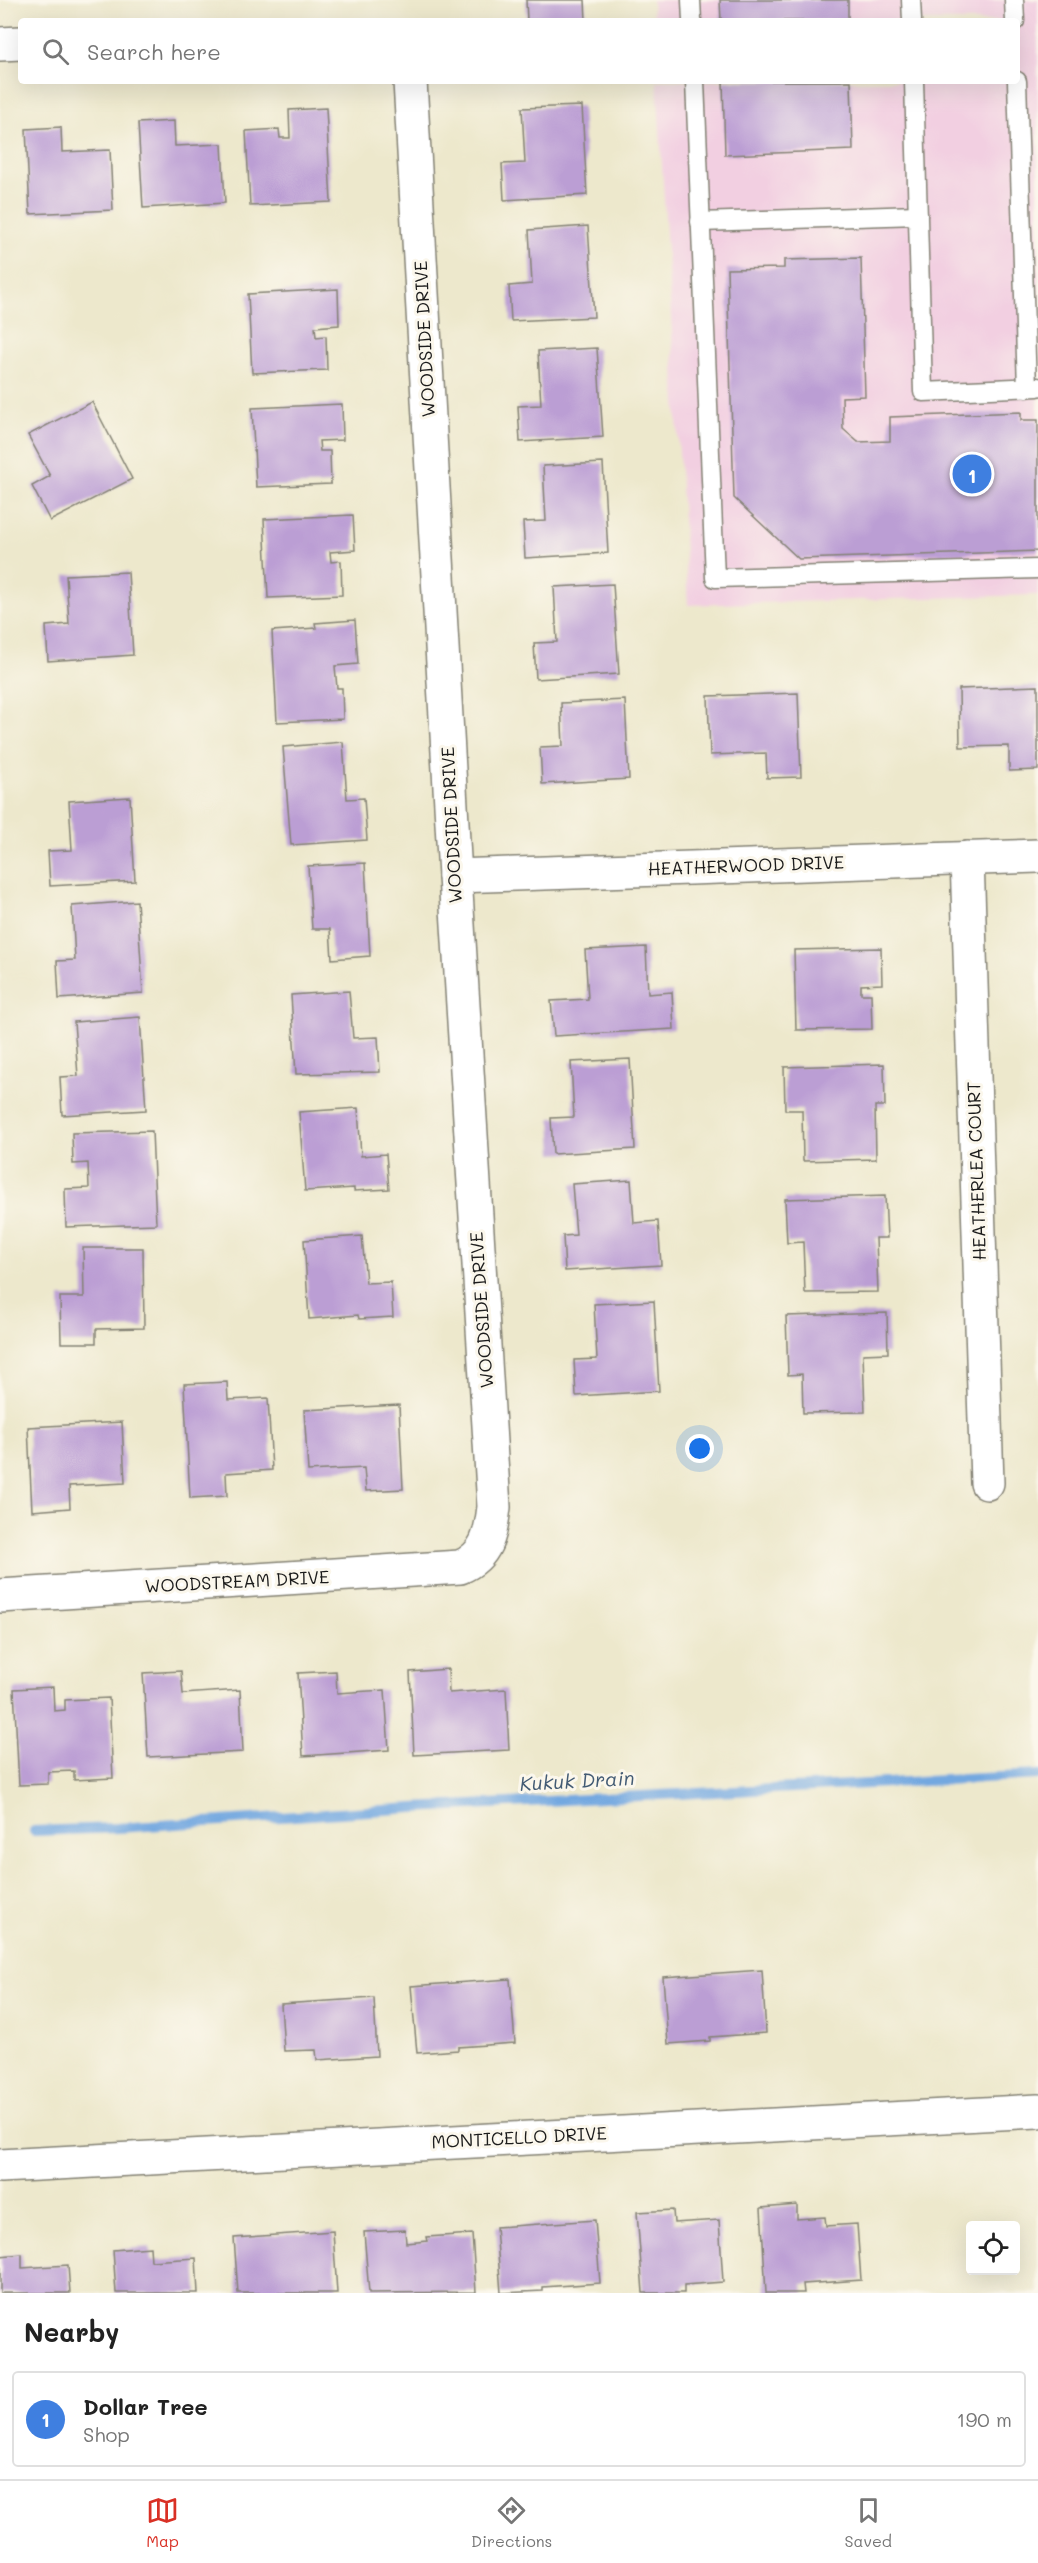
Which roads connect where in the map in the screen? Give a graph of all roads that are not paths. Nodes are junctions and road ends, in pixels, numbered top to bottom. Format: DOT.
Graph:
graph roads {
  1 [pos="691,0"];
  2 [pos="911,0"];
  3 [pos="1014,0"];
  4 [pos="692,18"];
  5 [pos="912,18"];
  6 [pos="1015,18"];
  7 [pos="18,43"];
  8 [pos="0,44"];
  9 [pos="410,84"];
  10 [pos="695,84"];
  11 [pos="914,84"];
  12 [pos="1017,84"];
  13 [pos="918,215"];
  14 [pos="700,222"];
  15 [pos="1033,388"];
  16 [pos="1038,569"];
  17 [pos="1038,856"];
  18 [pos="967,858"];
  19 [pos="455,876"];
  20 [pos="987,1483"];
  21 [pos="473,1562"];
  22 [pos="0,1596"];
  23 [pos="1038,2110"];
  24 [pos="0,2166"];
  1 -- 4 [label="lane"];
  2 -- 5 [label="lane"];
  3 -- 6 [label="lane"];
  7 -- 8 [label="street"];
  9 -- 19 [label="street, WOODSIDE DRIVE"];
  10 -- 14 [label="lane"];
  11 -- 13 [label="lane"];
  12 -- 15 [label="lane"];
  13 -- 14 [label="lane"];
  13 -- 15 [label="lane"];
  14 -- 16 [label="lane"];
  17 -- 18 [label="street, HEATHERWOOD DRIVE"];
  18 -- 19 [label="street, HEATHERWOOD DRIVE"];
  18 -- 20 [label="street, HEATHERLEA COURT"];
  19 -- 21 [label="street, WOODSIDE DRIVE"];
  21 -- 22 [label="street, WOODSTREAM DRIVE"];
  23 -- 24 [label="street, MONTICELLO DRIVE"];
}
